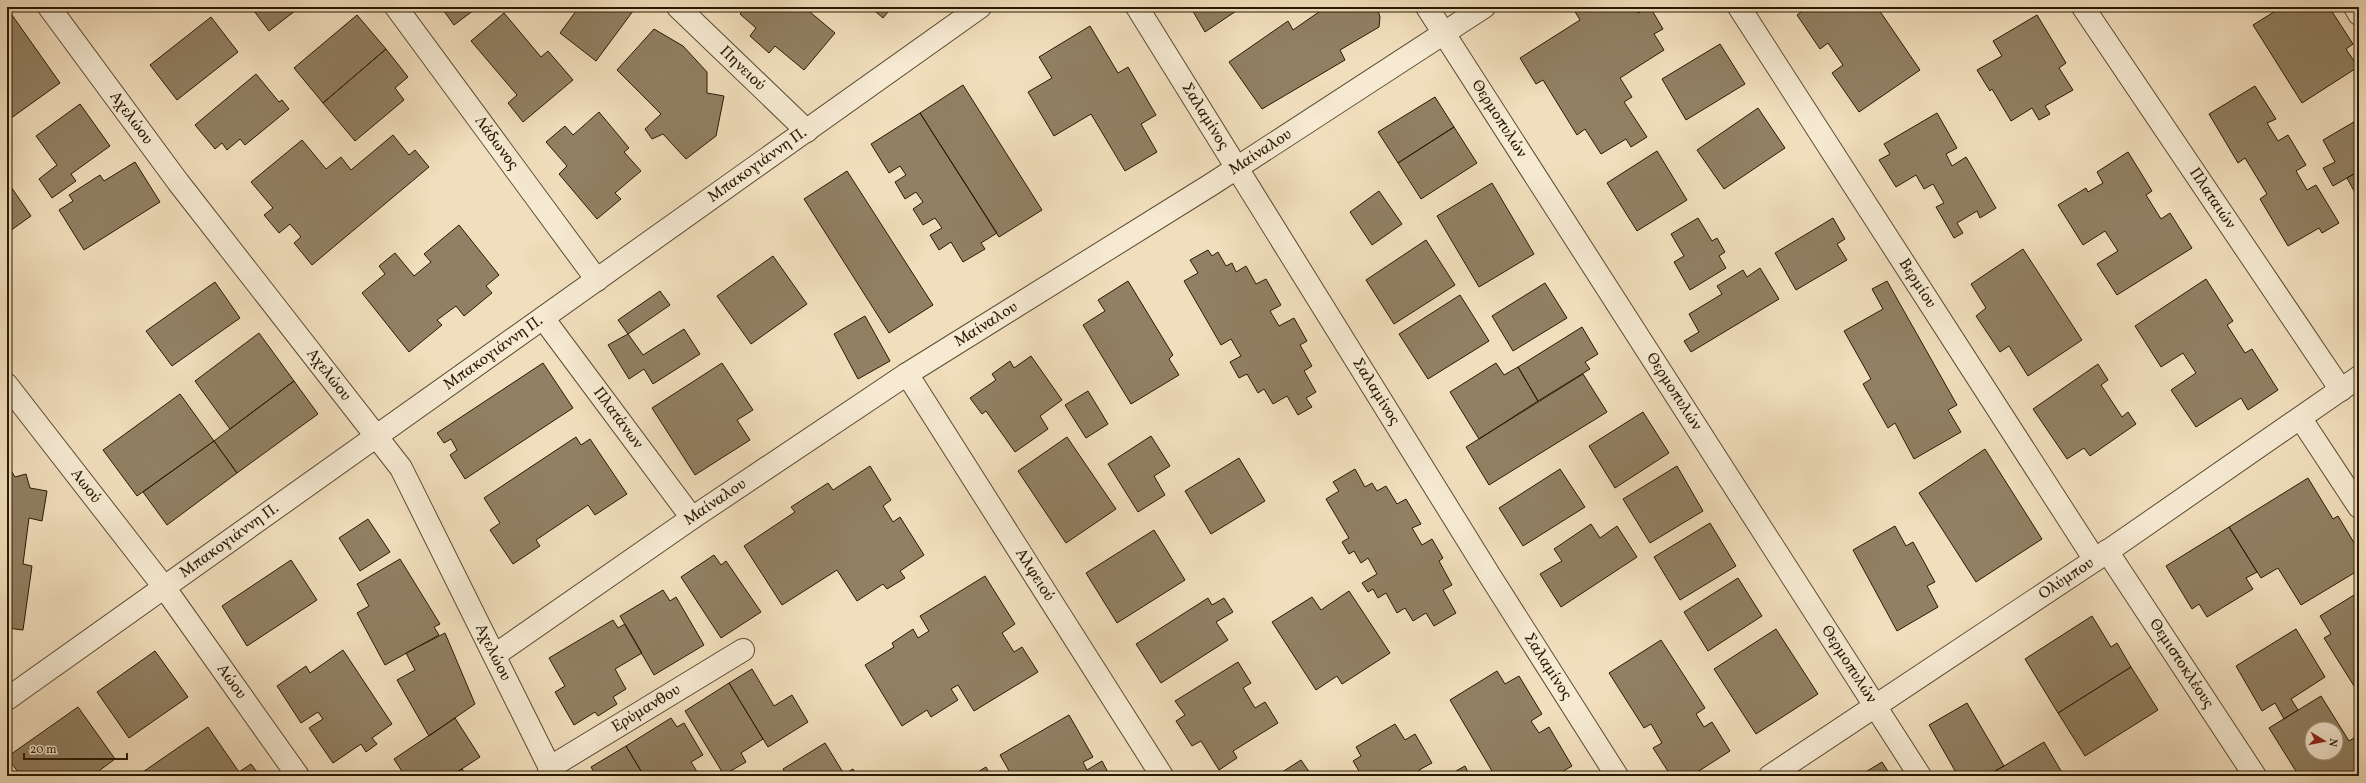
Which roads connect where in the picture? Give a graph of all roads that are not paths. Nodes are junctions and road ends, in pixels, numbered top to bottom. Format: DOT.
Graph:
graph roads {
  1 [pos="49,7"];
  2 [pos="396,7"];
  3 [pos="678,7"];
  4 [pos="980,7"];
  5 [pos="1137,7"];
  6 [pos="1428,7"];
  7 [pos="1484,7"];
  8 [pos="1739,7"];
  9 [pos="2082,7"];
  10 [pos="2354,7"];
  11 [pos="2359,14"];
  12 [pos="1444,33"];
  13 [pos="806,131"];
  14 [pos="1237,168"];
  15 [pos="596,280"];
  16 [pos="542,318"];
  17 [pos="906,374"];
  18 [pos="2359,377"];
  19 [pos="7,385"];
  20 [pos="2341,390"];
  21 [pos="2301,418"];
  22 [pos="376,436"];
  23 [pos="2359,506"];
  24 [pos="692,518"];
  25 [pos="2101,556"];
  26 [pos="164,587"];
  27 [pos="743,650"];
  28 [pos="495,655"];
  29 [pos="7,699"];
  30 [pos="1874,707"];
  31 [pos="552,772"];
  32 [pos="298,776"];
  33 [pos="1162,776"];
  34 [pos="1617,776"];
  35 [pos="1770,776"];
  36 [pos="1920,776"];
  37 [pos="2255,776"];
  1 -- 22 [label="street, Αχελώου"];
  2 -- 15 [label="street, Λάδωνος"];
  3 -- 13 [label="street, Πηνειού"];
  4 -- 13 [label="street, Μπακογιάννη Π."];
  5 -- 14 [label="street, Σαλαμίνος"];
  6 -- 12 [label="street, Θερμοπυλών"];
  7 -- 12 [label="street, Μαίναλου"];
  8 -- 25 [label="street, Βερμίου"];
  9 -- 20 [label="street, Πλαταιών"];
  10 -- 11 [label="street"];
  12 -- 14 [label="street, Μαίναλου"];
  12 -- 30 [label="street, Θερμοπυλών"];
  13 -- 15 [label="street, Μπακογιάννη Π."];
  14 -- 17 [label="street, Μαίναλου"];
  14 -- 34 [label="street, Σαλαμίνος"];
  15 -- 16 [label="street, Μπακογιάννη Π."];
  16 -- 22 [label="street, Μπακογιάννη Π."];
  16 -- 24 [label="street, Πλατάνων"];
  17 -- 24 [label="street, Μαίναλου"];
  17 -- 33 [label="street, Αλφειού"];
  18 -- 20 [label="street, Ολύμπου"];
  19 -- 26 [label="street, Αωού"];
  20 -- 21 [label="street, Ολύμπου"];
  21 -- 23 [label="street"];
  21 -- 25 [label="street, Ολύμπου"];
  22 -- 26 [label="street, Μπακογιάννη Π."];
  22 -- 28 [label="street, Αχελώου"];
  24 -- 28 [label="street, Μαίναλου"];
  25 -- 30 [label="street, Ολύμπου"];
  25 -- 37 [label="street, Θεμιστοκλέους"];
  26 -- 29 [label="street, Μπακογιάννη Π."];
  26 -- 32 [label="street, Αώου"];
  27 -- 31 [label="street, Ερύμανθου"];
  28 -- 31 [label="street, Αχελώου"];
  30 -- 35 [label="street, Ολύμπου"];
  30 -- 36 [label="street, Θερμοπυλών"];
}
